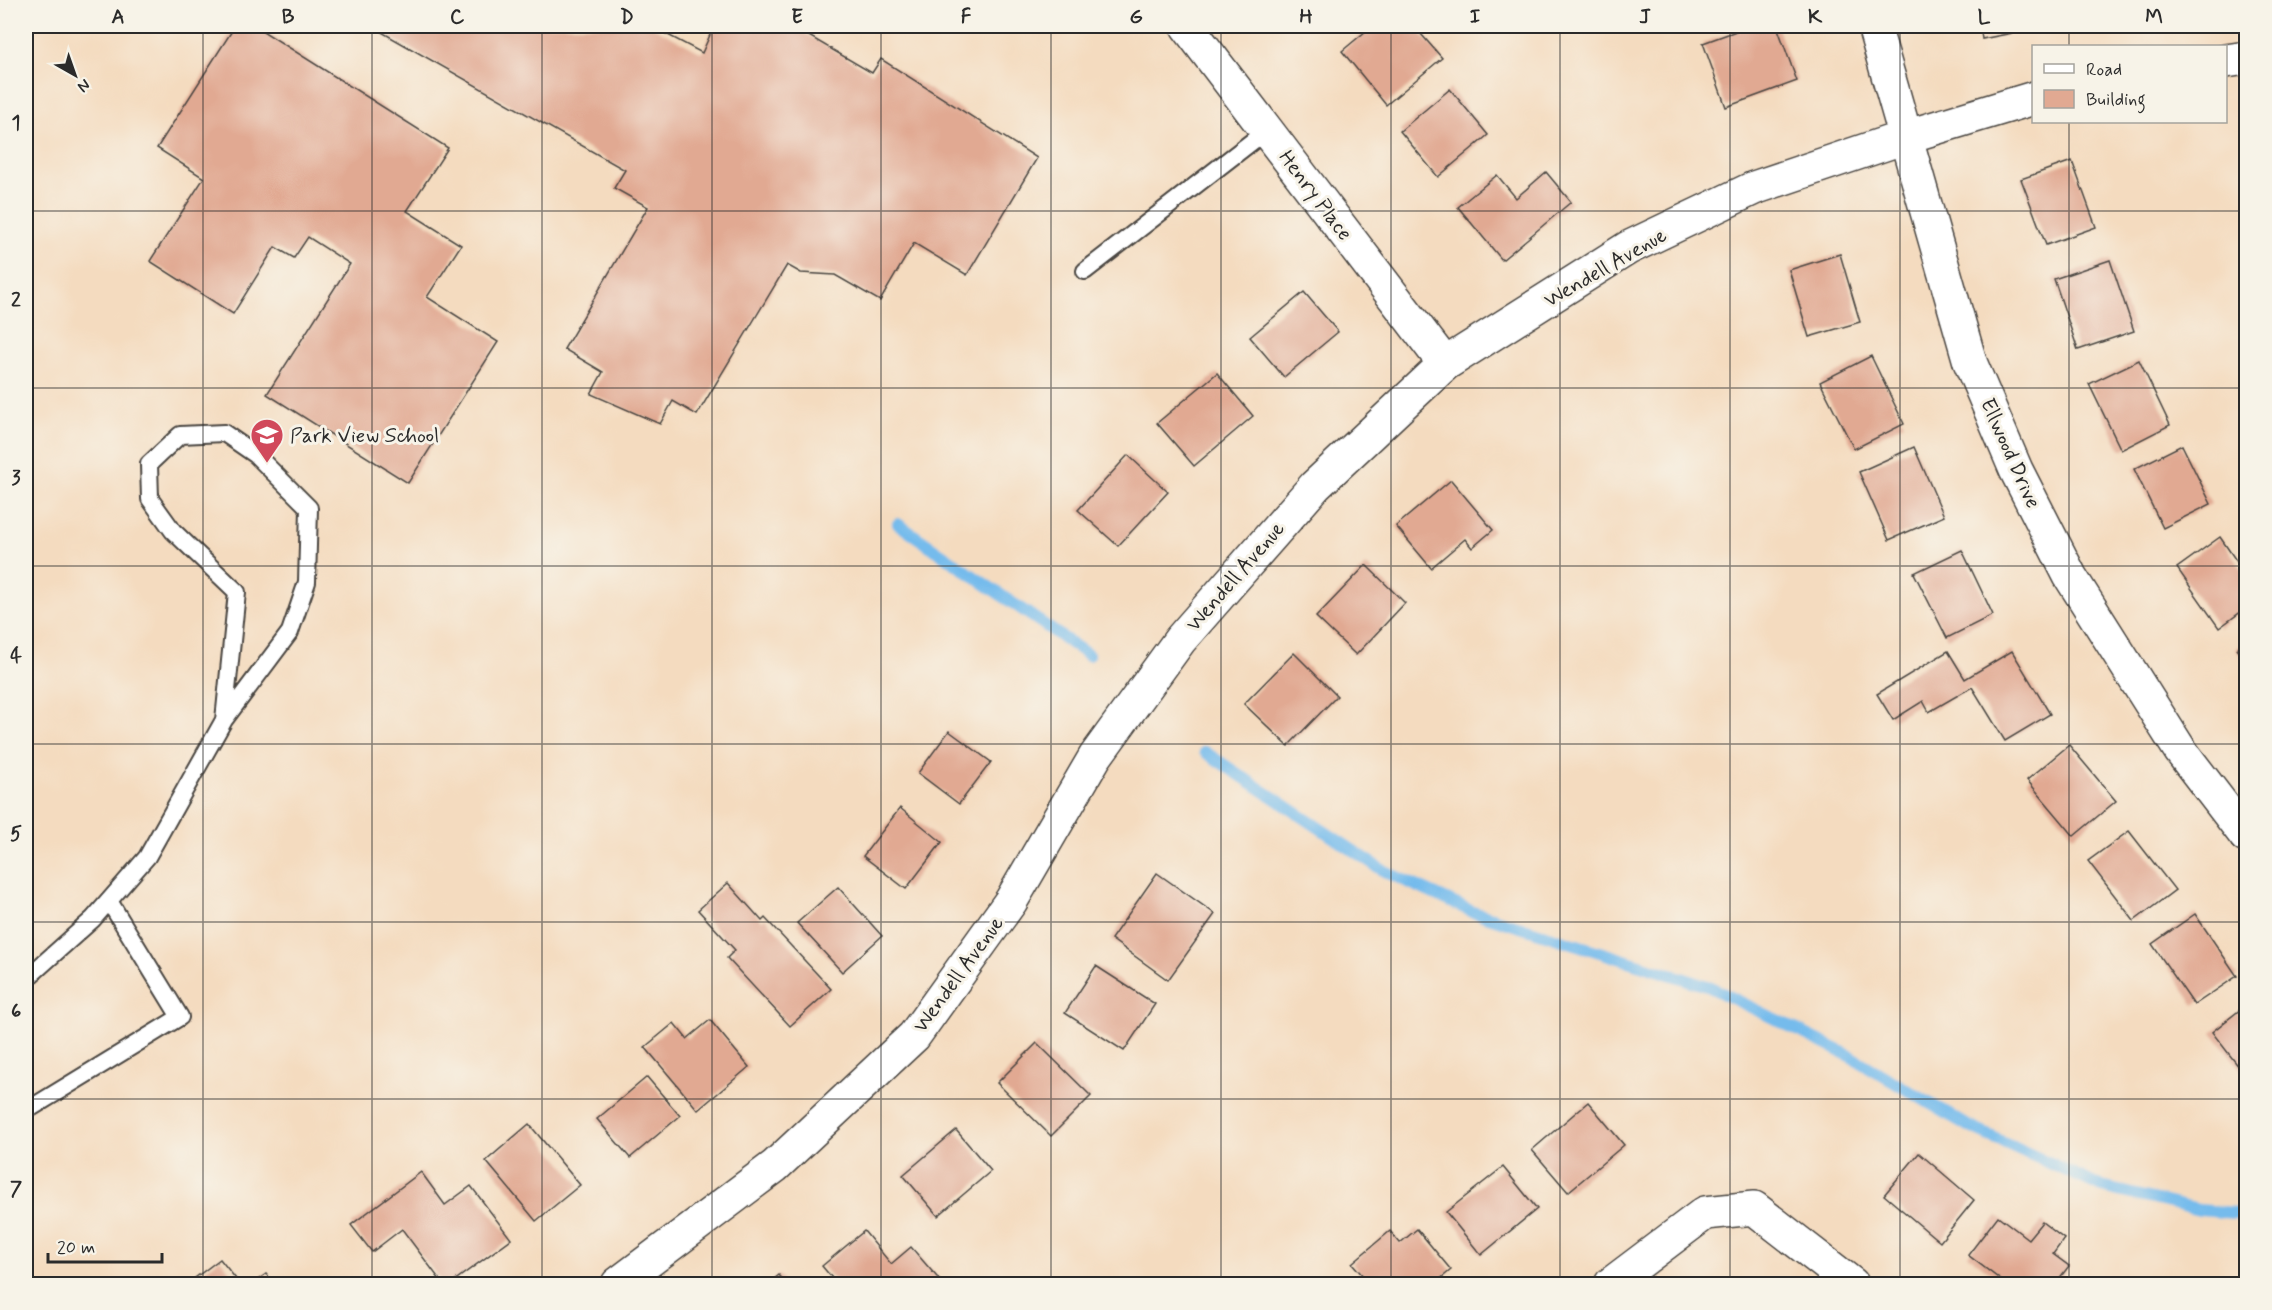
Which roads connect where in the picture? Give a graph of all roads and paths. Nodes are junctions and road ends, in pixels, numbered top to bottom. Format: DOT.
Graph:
graph roads {
  1 [pos="1187,26"];
  2 [pos="1874,26"];
  3 [pos="2247,58"];
  4 [pos="2227,61"];
  5 [pos="2032,99"];
  6 [pos="1267,130"];
  7 [pos="1905,137"];
  8 [pos="1085,271"];
  9 [pos="1445,364"];
  10 [pos="224,720"];
  11 [pos="2247,836"];
  12 [pos="109,902"];
  13 [pos="26,979"];
  14 [pos="26,1111"];
  15 [pos="618,1284"];
  16 [pos="1611,1284"];
  17 [pos="1852,1284"];
  1 -- 6 [label="street, Henry Place"];
  2 -- 7 [label="street, Ellwood Drive"];
  3 -- 4 [label="street"];
  5 -- 7 [label="street, Wendell Avenue"];
  6 -- 8 [label="lane"];
  6 -- 9 [label="street, Henry Place"];
  7 -- 9 [label="street, Wendell Avenue"];
  7 -- 11 [label="street, Ellwood Drive"];
  9 -- 15 [label="street, Wendell Avenue"];
  10 -- 10 [label="lane"];
  10 -- 12 [label="lane"];
  12 -- 13 [label="lane"];
  12 -- 14 [label="lane"];
  16 -- 17 [label="street"];
}
